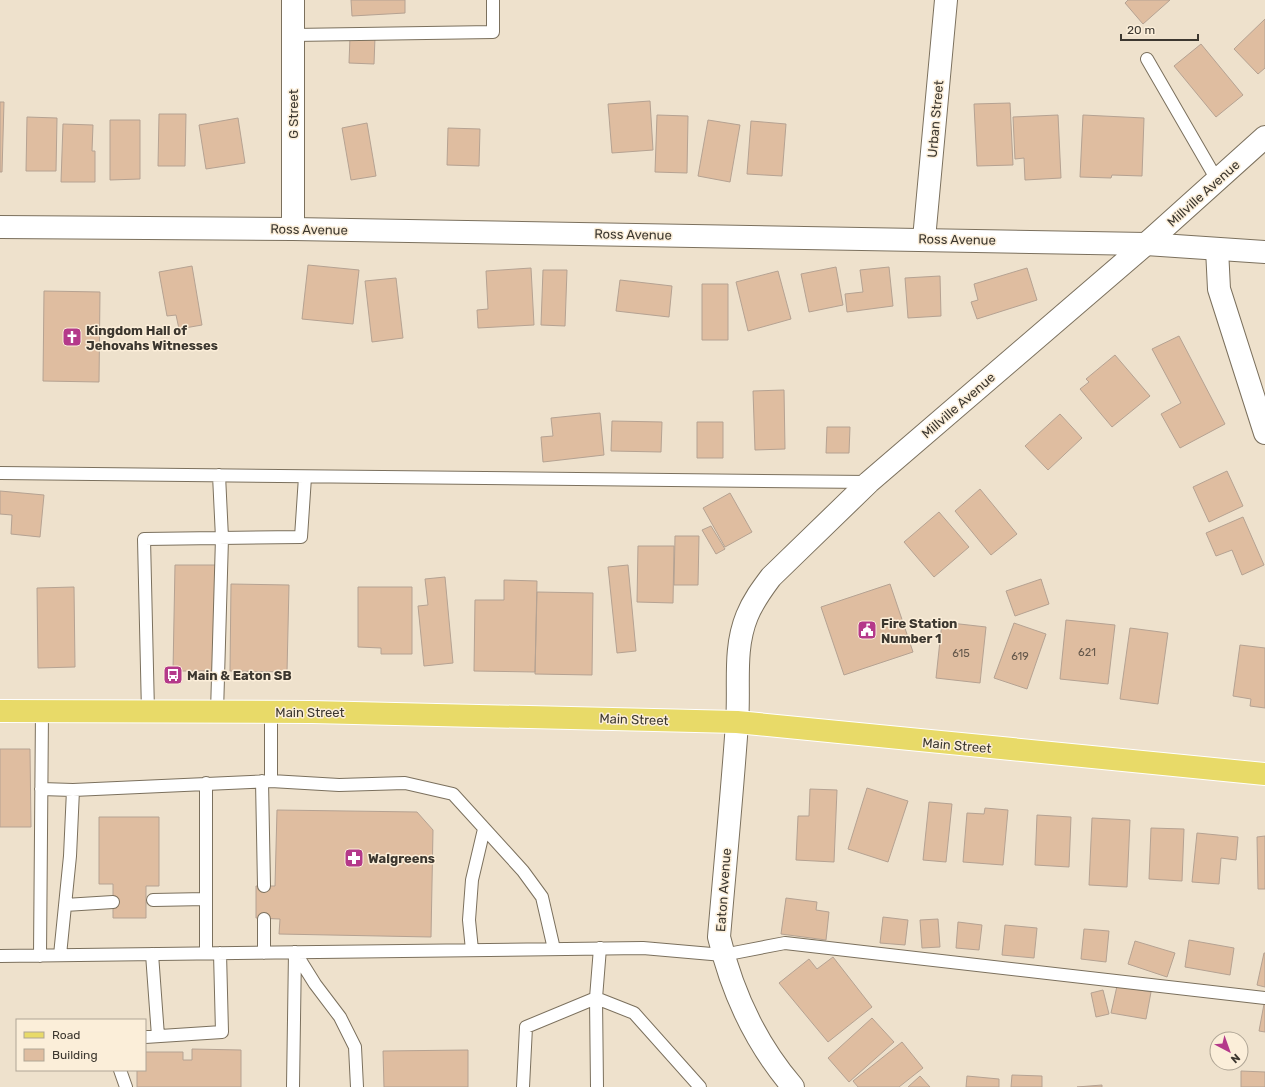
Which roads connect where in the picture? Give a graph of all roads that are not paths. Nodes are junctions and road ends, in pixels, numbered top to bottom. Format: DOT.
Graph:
graph roads {
  1 [pos="293,0"];
  2 [pos="493,0"];
  3 [pos="946,0"];
  4 [pos="293,35"];
  5 [pos="1147,59"];
  6 [pos="1265,137"];
  7 [pos="1217,180"];
  8 [pos="0,227"];
  9 [pos="293,229"];
  10 [pos="924,238"];
  11 [pos="1146,244"];
  12 [pos="1217,249"];
  13 [pos="1265,252"];
  14 [pos="1265,433"];
  15 [pos="0,473"];
  16 [pos="219,475"];
  17 [pos="305,477"];
  18 [pos="868,482"];
  19 [pos="222,538"];
  20 [pos="0,711"];
  21 [pos="42,711"];
  22 [pos="148,712"];
  23 [pos="217,712"];
  24 [pos="271,712"];
  25 [pos="737,722"];
  26 [pos="1265,774"];
  27 [pos="266,781"];
  28 [pos="206,783"];
  29 [pos="41,788"];
  30 [pos="73,790"];
  31 [pos="484,829"];
  32 [pos="264,886"];
  33 [pos="206,899"];
  34 [pos="153,900"];
  35 [pos="114,902"];
  36 [pos="65,905"];
  37 [pos="264,919"];
  38 [pos="600,948"];
  39 [pos="554,949"];
  40 [pos="472,950"];
  41 [pos="295,952"];
  42 [pos="206,953"];
  43 [pos="220,953"];
  44 [pos="264,953"];
  45 [pos="152,954"];
  46 [pos="60,955"];
  47 [pos="723,955"];
  48 [pos="0,956"];
  49 [pos="40,956"];
  50 [pos="596,998"];
  51 [pos="1265,998"];
  52 [pos="158,1036"];
  53 [pos="146,1037"];
  54 [pos="120,1071"];
  55 [pos="126,1087"];
  56 [pos="293,1087"];
  57 [pos="357,1087"];
  58 [pos="523,1087"];
  59 [pos="597,1087"];
  60 [pos="700,1087"];
  61 [pos="793,1087"];
  1 -- 4 [label="main road, G Street"];
  2 -- 4 [label="lane"];
  3 -- 10 [label="main road, Urban Street"];
  4 -- 9 [label="main road, G Street"];
  5 -- 7 [label="lane"];
  6 -- 7 [label="main road, Millville Avenue"];
  7 -- 11 [label="main road, Millville Avenue"];
  8 -- 9 [label="main road, Ross Avenue"];
  9 -- 10 [label="main road, Ross Avenue"];
  10 -- 11 [label="main road, Ross Avenue"];
  11 -- 12 [label="main road, Ross Avenue"];
  11 -- 18 [label="main road, Millville Avenue"];
  12 -- 13 [label="main road, Ross Avenue"];
  12 -- 14 [label="main road"];
  15 -- 16 [label="lane"];
  16 -- 17 [label="lane"];
  16 -- 19 [label="lane"];
  17 -- 18 [label="lane"];
  17 -- 19 [label="lane"];
  18 -- 25 [label="main road, Millville Avenue"];
  19 -- 22 [label="lane"];
  19 -- 23 [label="lane"];
  20 -- 21 [label="main road, Main Street"];
  21 -- 22 [label="main road, Main Street"];
  21 -- 29 [label="lane"];
  22 -- 23 [label="main road, Main Street"];
  23 -- 24 [label="main road, Main Street"];
  24 -- 25 [label="main road, Main Street"];
  24 -- 27 [label="lane"];
  25 -- 26 [label="main road, Main Street"];
  25 -- 47 [label="main road, Eaton Avenue"];
  27 -- 28 [label="lane"];
  27 -- 31 [label="lane"];
  27 -- 32 [label="lane"];
  28 -- 30 [label="lane"];
  28 -- 33 [label="lane"];
  29 -- 30 [label="lane"];
  29 -- 49 [label="lane"];
  30 -- 36 [label="lane"];
  31 -- 39 [label="lane"];
  31 -- 40 [label="lane"];
  33 -- 34 [label="lane"];
  33 -- 42 [label="lane"];
  35 -- 36 [label="lane"];
  36 -- 46 [label="lane"];
  37 -- 44 [label="lane"];
  38 -- 39 [label="lane"];
  38 -- 47 [label="lane"];
  38 -- 50 [label="lane"];
  39 -- 40 [label="lane"];
  40 -- 41 [label="lane"];
  41 -- 44 [label="lane"];
  41 -- 56 [label="lane"];
  41 -- 57 [label="lane"];
  42 -- 43 [label="lane"];
  42 -- 45 [label="lane"];
  43 -- 44 [label="lane"];
  43 -- 52 [label="lane"];
  45 -- 46 [label="lane"];
  45 -- 52 [label="lane"];
  46 -- 49 [label="lane"];
  47 -- 51 [label="lane"];
  47 -- 61 [label="main road, Eaton Avenue"];
  48 -- 49 [label="lane"];
  50 -- 58 [label="lane"];
  50 -- 59 [label="lane"];
  50 -- 60 [label="lane"];
  52 -- 53 [label="lane"];
  54 -- 55 [label="lane"];
}
